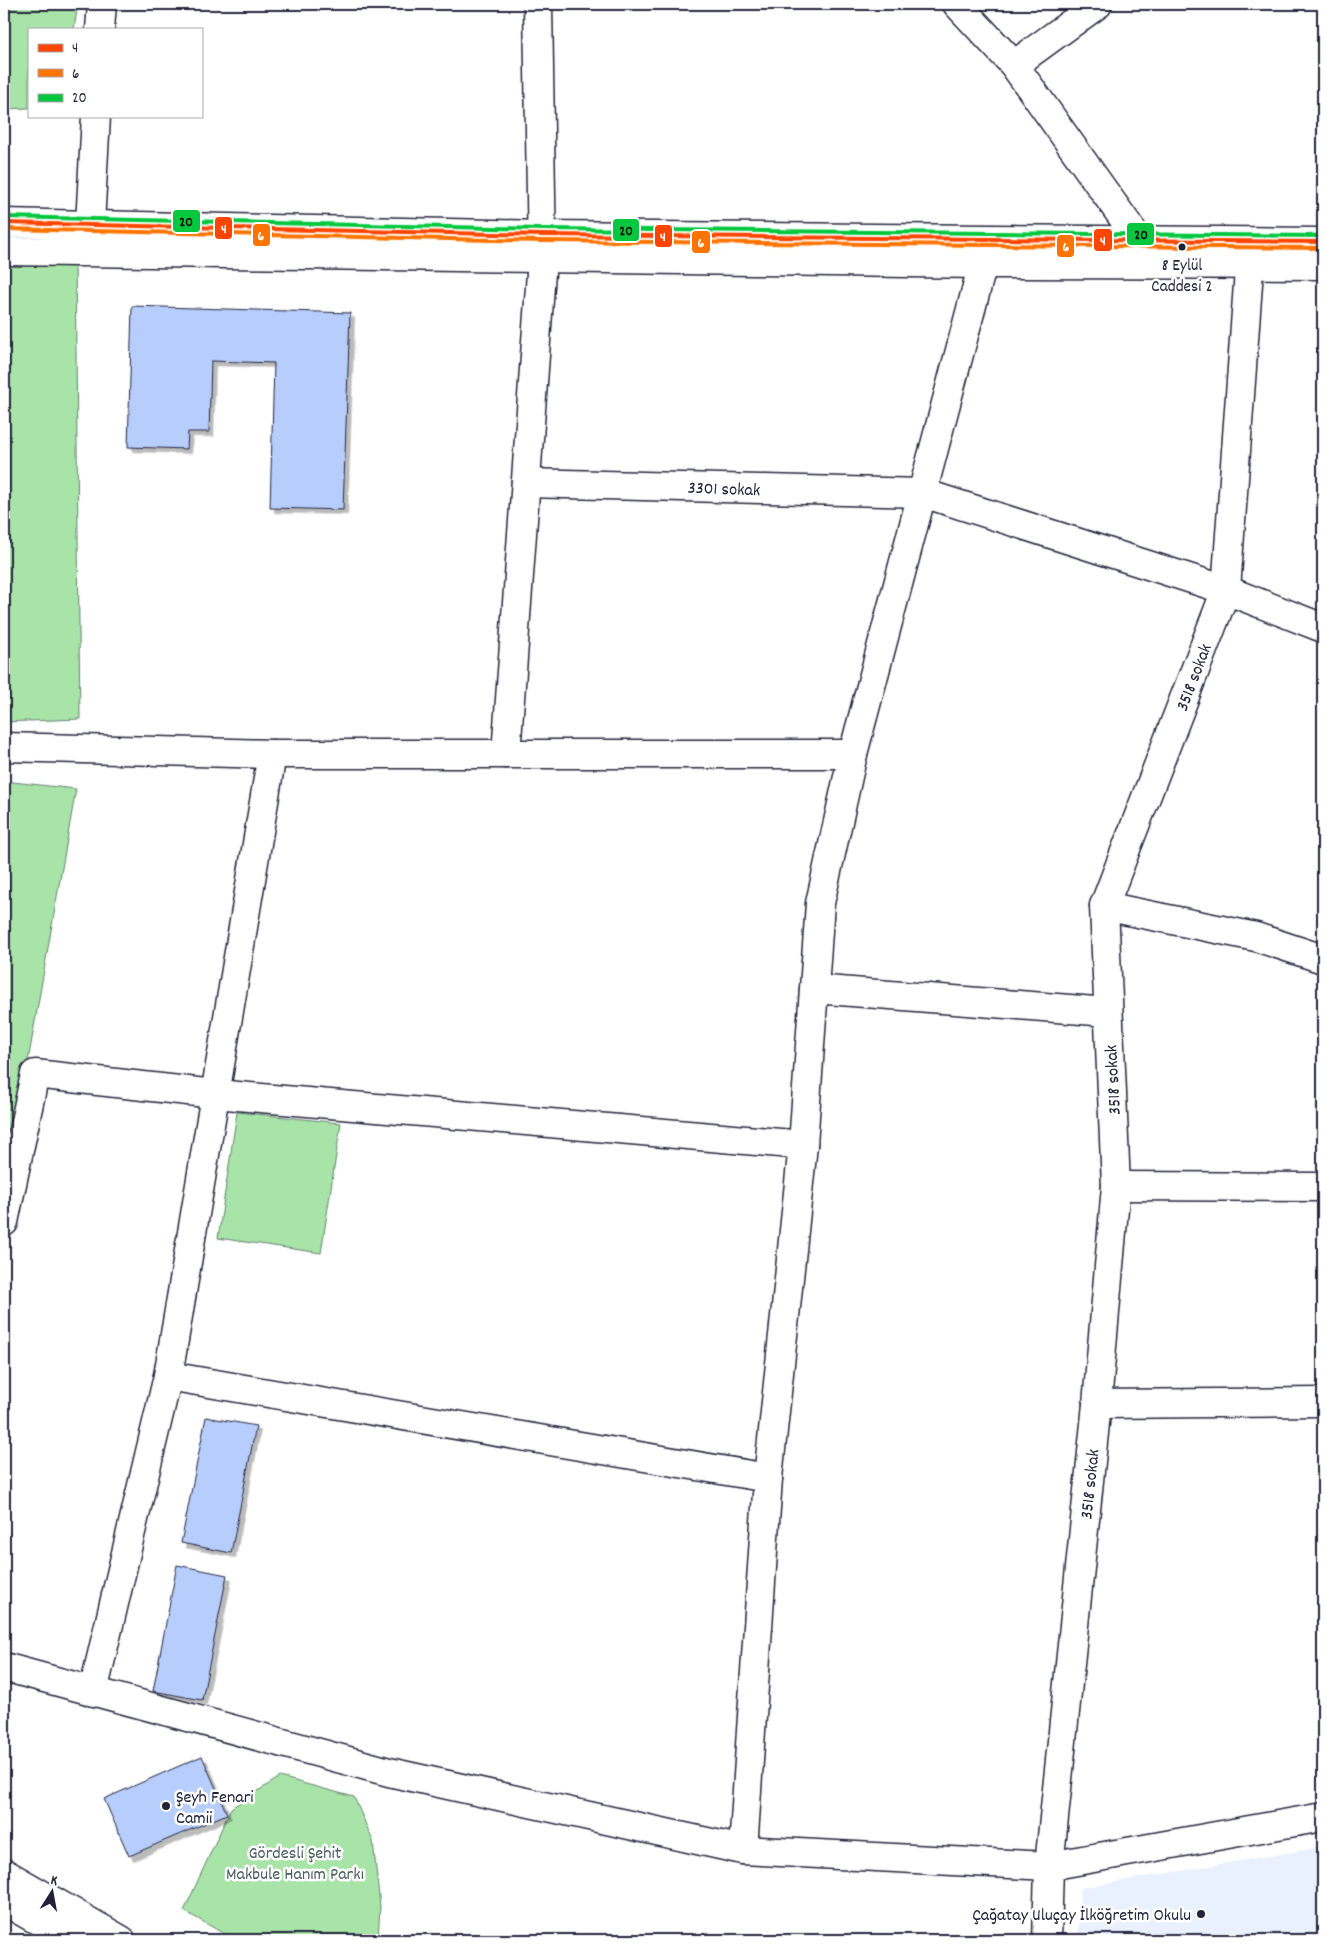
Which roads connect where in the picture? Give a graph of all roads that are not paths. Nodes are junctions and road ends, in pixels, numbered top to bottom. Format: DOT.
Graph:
graph roads {
  1 [pos="102,4"];
  2 [pos="538,4"];
  3 [pos="957,4"];
  4 [pos="1098,4"];
  5 [pos="100,28"];
  6 [pos="1014,65"];
  7 [pos="96,118"];
  8 [pos="4,223"];
  9 [pos="90,224"];
  10 [pos="1136,238"];
  11 [pos="542,247"];
  12 [pos="4,251"];
  13 [pos="986,251"];
  14 [pos="1251,252"];
  15 [pos="1318,256"];
  16 [pos="1156,264"];
  17 [pos="526,483"];
  18 [pos="923,493"];
  19 [pos="1226,590"];
  20 [pos="1323,628"];
  21 [pos="4,747"];
  22 [pos="272,754"];
  23 [pos="506,754"];
  24 [pos="853,754"];
  25 [pos="1104,906"];
  26 [pos="1323,959"];
  27 [pos="814,989"];
  28 [pos="1108,1012"];
  29 [pos="215,1094"];
  30 [pos="803,1145"];
  31 [pos="1116,1186"];
  32 [pos="1323,1187"];
  33 [pos="4,1222"];
  34 [pos="168,1376"];
  35 [pos="1323,1402"];
  36 [pos="1097,1404"];
  37 [pos="768,1478"];
  38 [pos="4,1667"];
  39 [pos="93,1692"];
  40 [pos="1323,1817"];
  41 [pos="743,1850"];
  42 [pos="1049,1866"];
  43 [pos="4,1873"];
  44 [pos="4,1901"];
  45 [pos="39,1931"];
  46 [pos="72,1940"];
  47 [pos="121,1940"];
  48 [pos="1047,1940"];
  1 -- 5 [label="street"];
  2 -- 11 [label="street"];
  3 -- 6 [label="street"];
  4 -- 6 [label="street"];
  6 -- 10 [label="street"];
  7 -- 9 [label="street"];
  8 -- 9 [label="street"];
  9 -- 11 [label="street"];
  10 -- 13 [label="street"];
  10 -- 14 [label="street"];
  10 -- 16 [label="street"];
  11 -- 12 [label="street"];
  11 -- 13 [label="street"];
  11 -- 17 [label="street"];
  13 -- 16 [label="street"];
  13 -- 18 [label="street"];
  14 -- 15 [label="street"];
  14 -- 16 [label="street"];
  14 -- 19 [label="street, 3518 sokak"];
  17 -- 18 [label="street, 3301 sokak"];
  17 -- 23 [label="street"];
  18 -- 19 [label="street, 3301 sokak"];
  18 -- 24 [label="street"];
  19 -- 20 [label="street, 3301 sokak"];
  19 -- 25 [label="street, 3518 sokak"];
  21 -- 22 [label="street"];
  22 -- 23 [label="street"];
  22 -- 29 [label="street"];
  23 -- 24 [label="street"];
  24 -- 27 [label="street"];
  25 -- 26 [label="street"];
  25 -- 28 [label="street, 3518 sokak"];
  27 -- 28 [label="street"];
  27 -- 30 [label="street"];
  28 -- 31 [label="street, 3518 sokak"];
  29 -- 30 [label="street"];
  29 -- 33 [label="street"];
  29 -- 34 [label="street"];
  30 -- 37 [label="street"];
  31 -- 32 [label="street"];
  31 -- 36 [label="street, 3518 sokak"];
  34 -- 37 [label="street"];
  34 -- 39 [label="street"];
  35 -- 36 [label="street"];
  36 -- 42 [label="street, 3518 sokak"];
  37 -- 41 [label="street"];
  38 -- 39 [label="street"];
  39 -- 41 [label="street"];
  40 -- 42 [label="street"];
  41 -- 42 [label="street"];
  42 -- 48 [label="street, 3518 sokak"];
  43 -- 47 [label="street"];
  44 -- 45 [label="street"];
  45 -- 46 [label="street"];
}
